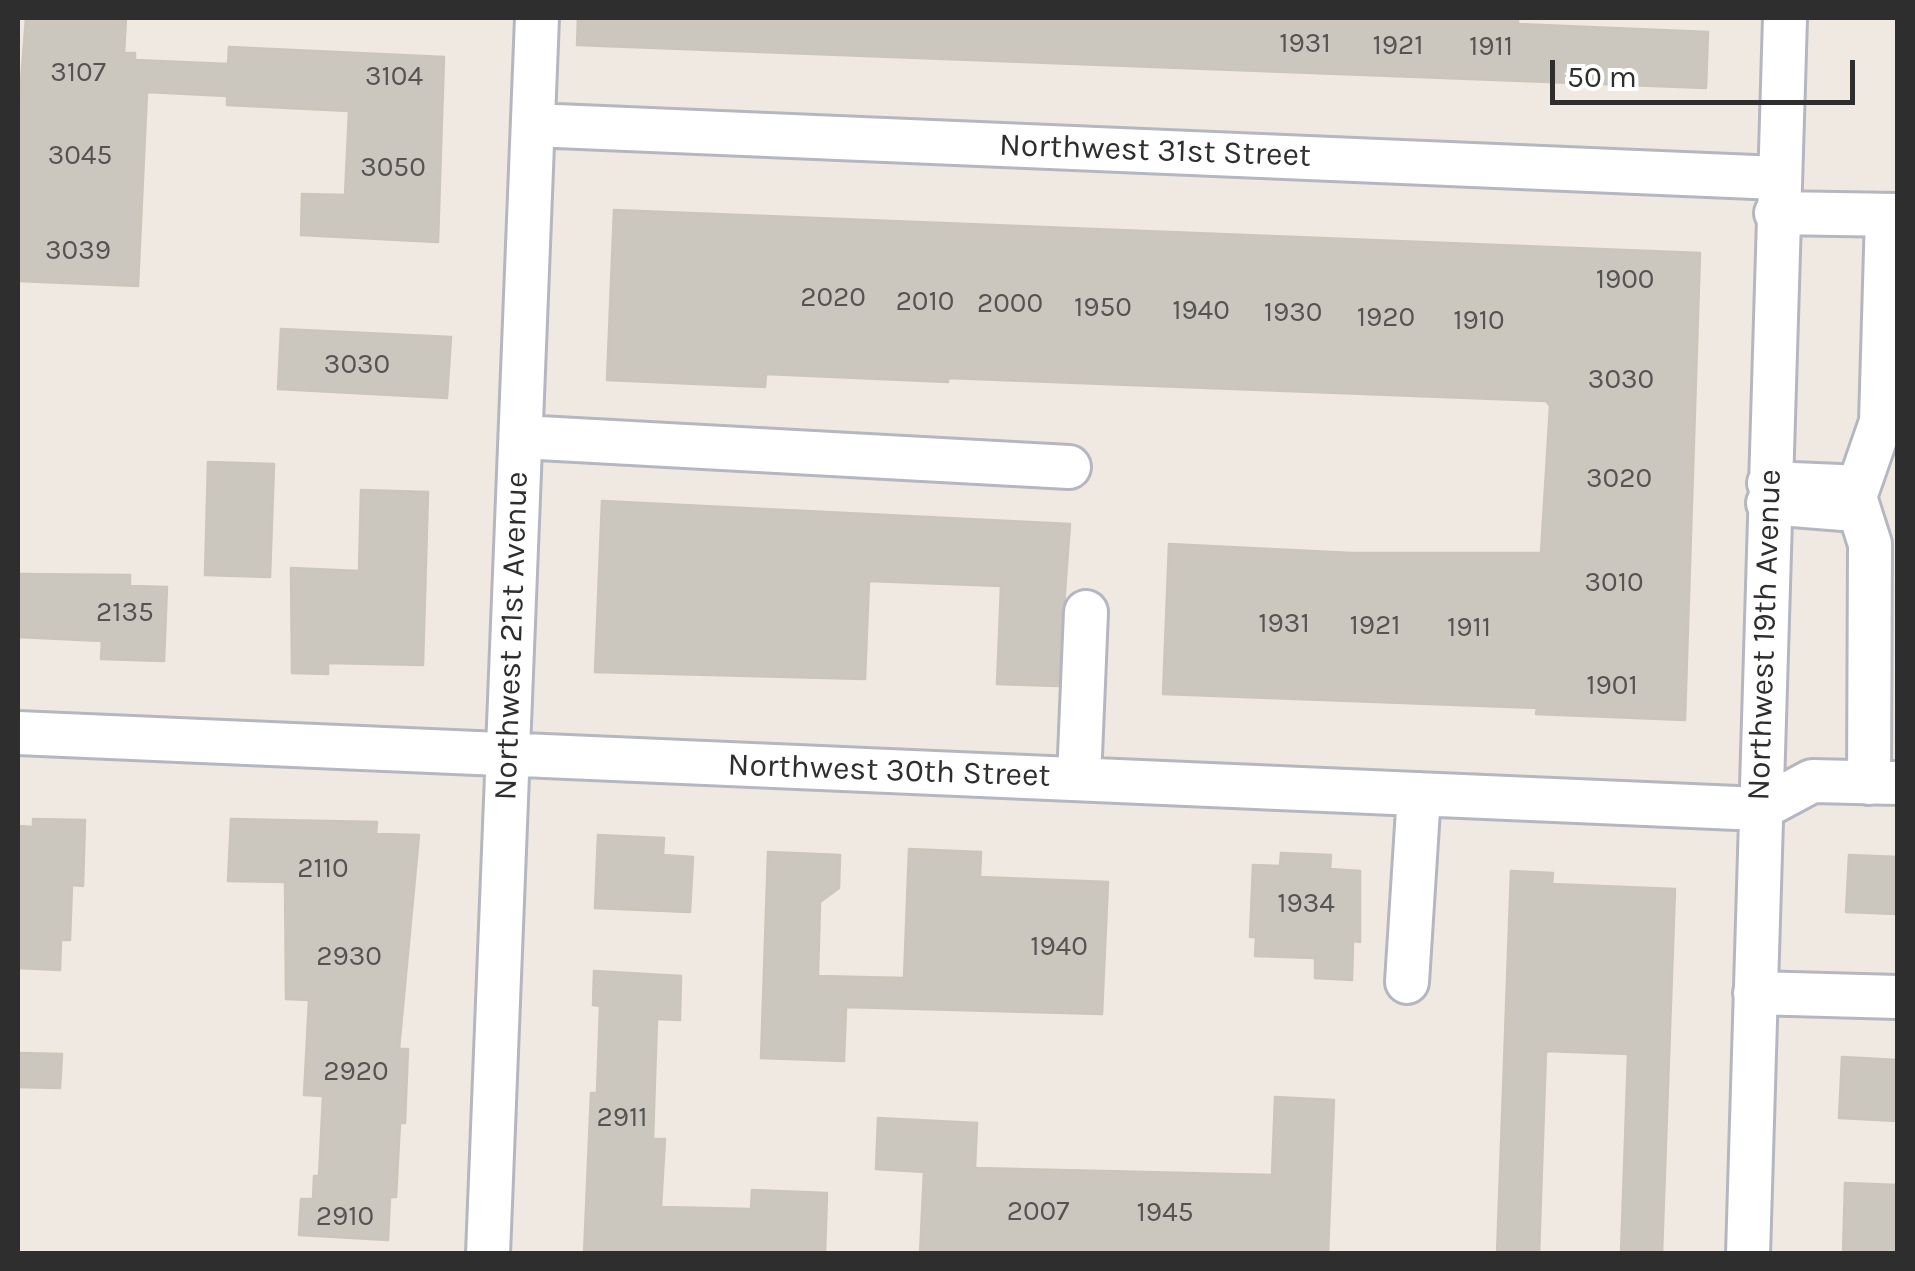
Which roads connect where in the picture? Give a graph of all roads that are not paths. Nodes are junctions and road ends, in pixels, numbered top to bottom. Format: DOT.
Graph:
graph roads {
  1 [pos="537,18"];
  2 [pos="1785,18"];
  3 [pos="532,125"];
  4 [pos="1777,195"];
  5 [pos="1892,215"];
  6 [pos="520,437"];
  7 [pos="1888,443"];
  8 [pos="1069,467"];
  9 [pos="1769,493"];
  10 [pos="1854,497"];
  11 [pos="1884,558"];
  12 [pos="1086,612"];
  13 [pos="18,733"];
  14 [pos="508,755"];
  15 [pos="1079,780"];
  16 [pos="1883,783"];
  17 [pos="1419,794"];
  18 [pos="1760,809"];
  19 [pos="1407,982"];
  20 [pos="1755,993"];
  21 [pos="1898,997"];
  22 [pos="488,1254"];
  23 [pos="1748,1254"];
  1 -- 3 [label="street, Northwest 21st Avenue"];
  2 -- 4 [label="street, Northwest 19th Avenue"];
  3 -- 4 [label="street, Northwest 31st Street"];
  3 -- 6 [label="street, Northwest 21st Avenue"];
  4 -- 5 [label="street, Northwest 31st Street"];
  4 -- 9 [label="street, Northwest 19th Avenue"];
  5 -- 7 [label="street"];
  6 -- 8 [label="street"];
  6 -- 14 [label="street, Northwest 21st Avenue"];
  7 -- 10 [label="street"];
  9 -- 10 [label="street"];
  9 -- 18 [label="street, Northwest 19th Avenue"];
  10 -- 11 [label="street"];
  11 -- 16 [label="street"];
  12 -- 15 [label="street"];
  13 -- 14 [label="street, Northwest 30th Street"];
  14 -- 15 [label="street, Northwest 30th Street"];
  14 -- 22 [label="street, Northwest 21st Avenue"];
  15 -- 17 [label="street, Northwest 30th Street"];
  16 -- 18 [label="street"];
  17 -- 18 [label="street, Northwest 30th Street"];
  17 -- 19 [label="street"];
  18 -- 20 [label="street, Northwest 19th Avenue"];
  20 -- 21 [label="street"];
  20 -- 23 [label="street, Northwest 19th Avenue"];
}
